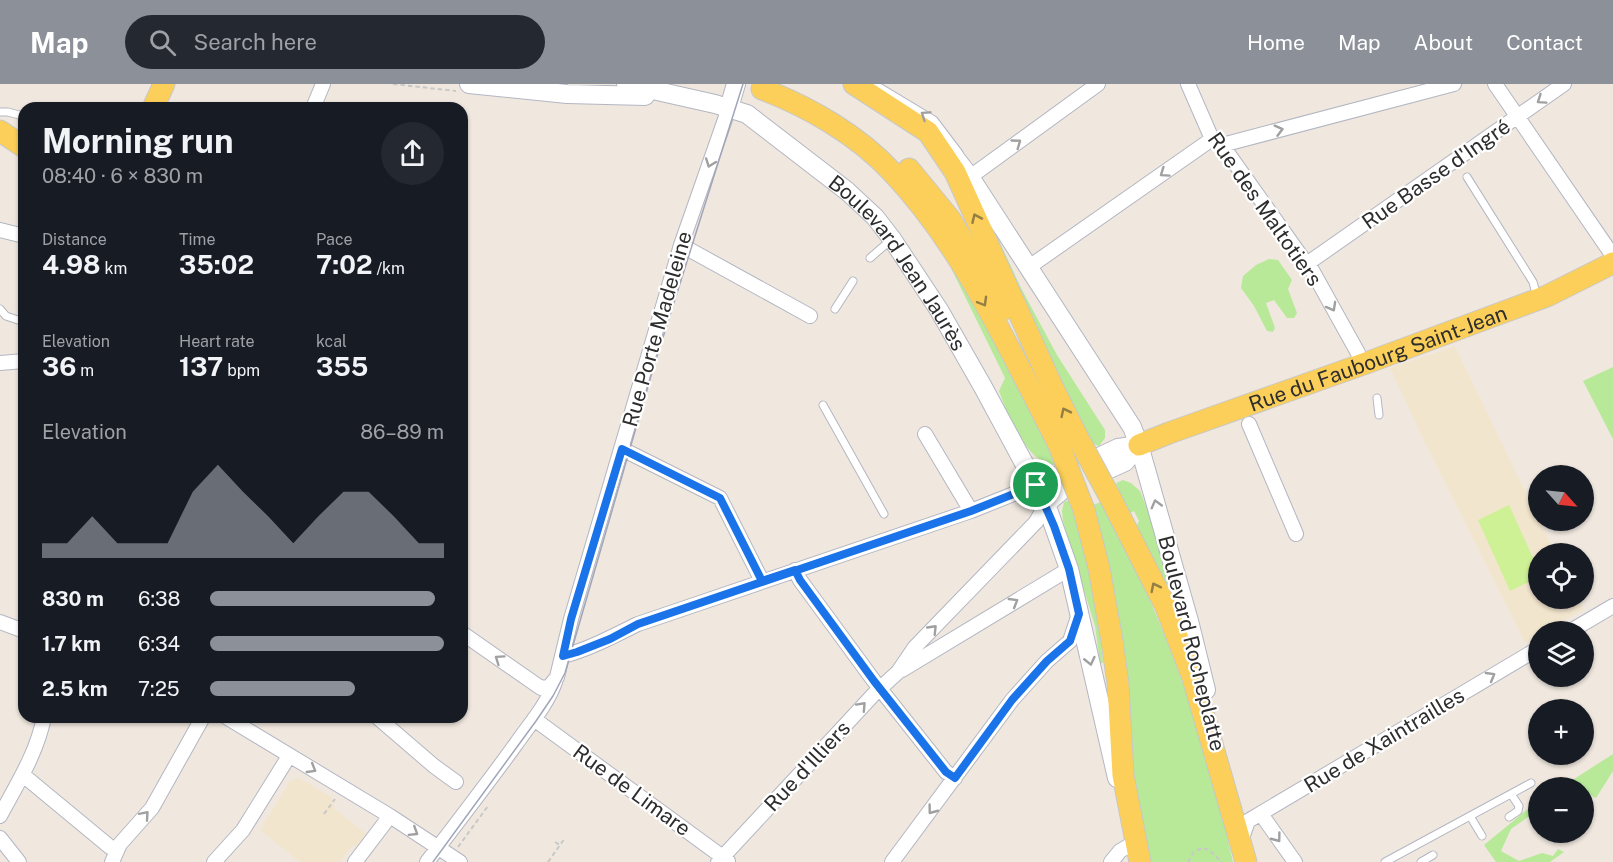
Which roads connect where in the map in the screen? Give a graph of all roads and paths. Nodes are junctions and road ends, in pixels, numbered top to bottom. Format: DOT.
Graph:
graph roads {
  1 [pos="164,84"];
  2 [pos="173,84"];
  3 [pos="323,84"];
  4 [pos="469,84"];
  5 [pos="626,84"];
  6 [pos="736,84"];
  7 [pos="1098,84"];
  8 [pos="1454,84"];
  9 [pos="1495,84"];
  10 [pos="1564,84"];
  11 [pos="863,85"];
  12 [pos="1191,85"];
  13 [pos="767,86"];
  14 [pos="680,97"];
  15 [pos="156,102"];
  16 [pos="164,102"];
  17 [pos="315,102"];
  18 [pos="729,108"];
  19 [pos="0,112"];
  20 [pos="18,114"];
  21 [pos="1517,116"];
  22 [pos="749,120"];
  23 [pos="0,131"];
  24 [pos="928,132"];
  25 [pos="1217,142"];
  26 [pos="18,143"];
  27 [pos="973,175"];
  28 [pos="1467,177"];
  29 [pos="0,230"];
  30 [pos="18,234"];
  31 [pos="889,242"];
  32 [pos="681,244"];
  33 [pos="1613,256"];
  34 [pos="870,258"];
  35 [pos="1613,263"];
  36 [pos="1308,264"];
  37 [pos="1032,265"];
  38 [pos="853,280"];
  39 [pos="1538,299"];
  40 [pos="0,309"];
  41 [pos="835,309"];
  42 [pos="929,310"];
  43 [pos="810,316"];
  44 [pos="18,320"];
  45 [pos="935,320"];
  46 [pos="18,362"];
  47 [pos="0,363"];
  48 [pos="1367,365"];
  49 [pos="1052,386"];
  50 [pos="1377,398"];
  51 [pos="823,405"];
  52 [pos="1379,415"];
  53 [pos="1139,422"];
  54 [pos="1248,422"];
  55 [pos="925,434"];
  56 [pos="1000,435"];
  57 [pos="1069,441"];
  58 [pos="1139,446"];
  59 [pos="622,449"];
  60 [pos="1102,464"];
  61 [pos="1036,485"];
  62 [pos="1046,504"];
  63 [pos="971,511"];
  64 [pos="884,514"];
  65 [pos="1049,528"];
  66 [pos="1296,534"];
  67 [pos="795,570"];
  68 [pos="1066,571"];
  69 [pos="762,581"];
  70 [pos="1067,596"];
  71 [pos="1613,606"];
  72 [pos="1074,617"];
  73 [pos="1588,621"];
  74 [pos="0,622"];
  75 [pos="18,629"];
  76 [pos="468,637"];
  77 [pos="1528,655"];
  78 [pos="563,656"];
  79 [pos="898,672"];
  80 [pos="557,677"];
  81 [pos="880,688"];
  82 [pos="534,719"];
  83 [pos="43,723"];
  84 [pos="200,723"];
  85 [pos="236,723"];
  86 [pos="384,723"];
  87 [pos="290,756"];
  88 [pos="23,775"];
  89 [pos="955,778"];
  90 [pos="456,782"];
  91 [pos="1528,785"];
  92 [pos="1511,794"];
  93 [pos="336,797"];
  94 [pos="493,799"];
  95 [pos="324,814"];
  96 [pos="1261,814"];
  97 [pos="0,816"];
  98 [pos="390,816"];
  99 [pos="1470,816"];
  100 [pos="1509,817"];
  101 [pos="1482,836"];
  102 [pos="1242,837"];
  103 [pos="0,838"];
  104 [pos="565,838"];
  105 [pos="555,842"];
  106 [pos="560,845"];
  107 [pos="439,847"];
  108 [pos="118,848"];
  109 [pos="1133,851"];
  110 [pos="1432,855"];
  111 [pos="456,859"];
  112 [pos="724,860"];
  113 [pos="19,862"];
  114 [pos="112,862"];
  115 [pos="214,862"];
  116 [pos="354,862"];
  117 [pos="427,862"];
  118 [pos="548,862"];
  119 [pos="892,862"];
  120 [pos="1111,862"];
  121 [pos="1188,862"];
  122 [pos="1222,862"];
  123 [pos="1248,862"];
  124 [pos="1295,862"];
  125 [pos="1385,862"];
  126 [pos="1421,862"];
  1 -- 15 [label="main road"];
  2 -- 16 [label="street"];
  3 -- 17 [label="street"];
  4 -- 14 [label="main road, Boulevard Jean Jaurès"];
  5 -- 14 [label="main road, Boulevard Jean Jaurès"];
  6 -- 18 [label="main road"];
  27 -- 7 [label="street, one-way"];
  25 -- 8 [label="street, one-way"];
  9 -- 21 [label="street"];
  10 -- 21 [label="street, Rue Basse d'Ingré, one-way"];
  11 -- 24 [label="main road"];
  27 -- 11 [label="lane, one-way"];
  12 -- 25 [label="street, Rue des Maltotiers"];
  13 -- 22 [label="main road"];
  13 -- 49 [label="main road"];
  13 -- 57 [label="main road, one-way"];
  14 -- 18 [label="main road, Boulevard Jean Jaurès"];
  18 -- 22 [label="main road, Boulevard Jean Jaurès"];
  18 -- 32 [label="street, Rue Porte Madeleine, one-way"];
  19 -- 20 [label="lane"];
  21 -- 33 [label="street"];
  21 -- 36 [label="street, Rue Basse d'Ingré"];
  22 -- 31 [label="main road, Boulevard Jean Jaurès"];
  23 -- 26 [label="main road"];
  24 -- 27 [label="main road"];
  49 -- 24 [label="main road, one-way"];
  25 -- 36 [label="street, Rue des Maltotiers"];
  25 -- 37 [label="street, one-way"];
  27 -- 37 [label="main road"];
  28 -- 39 [label="lane"];
  29 -- 30 [label="street"];
  31 -- 34 [label="lane"];
  31 -- 42 [label="lane"];
  31 -- 61 [label="main road, Boulevard Jean Jaurès"];
  32 -- 43 [label="street"];
  32 -- 59 [label="street, Rue Porte Madeleine"];
  35 -- 39 [label="main road, Rue du Faubourg Saint-Jean"];
  36 -- 48 [label="street, Rue des Maltotiers, one-way"];
  37 -- 53 [label="lane"];
  37 -- 58 [label="main road"];
  38 -- 41 [label="lane"];
  39 -- 48 [label="main road, Rue du Faubourg Saint-Jean"];
  40 -- 44 [label="lane"];
  45 -- 56 [label="lane"];
  46 -- 47 [label="street"];
  48 -- 58 [label="main road, Rue du Faubourg Saint-Jean"];
  57 -- 49 [label="main road, one-way"];
  50 -- 52 [label="lane"];
  51 -- 64 [label="lane"];
  54 -- 66 [label="street"];
  55 -- 63 [label="street"];
  102 -- 57 [label="main road, Boulevard Rocheplatte, one-way, bridge"];
  57 -- 109 [label="main road, bridge"];
  58 -- 60 [label="main road, Rue du Faubourg Saint-Jean"];
  102 -- 58 [label="main road, Boulevard Rocheplatte, one-way"];
  59 -- 69 [label="street"];
  59 -- 78 [label="street, Rue Porte Madeleine"];
  61 -- 62 [label="main road, Boulevard Jean Jaurès"];
  61 -- 62 [label="main road"];
  61 -- 63 [label="street"];
  62 -- 68 [label="main road"];
  79 -- 62 [label="street, Rue d'Illiers, one-way"];
  63 -- 67 [label="street"];
  65 -- 68 [label="lane"];
  67 -- 69 [label="street"];
  67 -- 81 [label="street"];
  68 -- 70 [label="lane"];
  68 -- 72 [label="main road"];
  79 -- 68 [label="street, Rue d'Illiers, one-way"];
  69 -- 78 [label="street"];
  71 -- 73 [label="street"];
  72 -- 89 [label="street"];
  72 -- 109 [label="main road, one-way"];
  74 -- 75 [label="street"];
  80 -- 76 [label="street, one-way"];
  96 -- 77 [label="street, Rue de Xaintrailles, one-way"];
  78 -- 80 [label="street, Rue Porte Madeleine"];
  79 -- 81 [label="street, Rue d'Illiers"];
  80 -- 82 [label="street, Rue Porte Madeleine"];
  81 -- 89 [label="street"];
  112 -- 81 [label="street, Rue d'Illiers, one-way"];
  82 -- 107 [label="street, Rue Porte Madeleine"];
  82 -- 112 [label="street, Rue de Limare"];
  83 -- 88 [label="street"];
  108 -- 84 [label="street, one-way"];
  85 -- 87 [label="street"];
  86 -- 90 [label="street"];
  87 -- 98 [label="street, one-way"];
  87 -- 115 [label="street"];
  88 -- 97 [label="street"];
  88 -- 108 [label="street"];
  89 -- 119 [label="street, one-way"];
  91 -- 92 [label="lane"];
  92 -- 99 [label="lane"];
  92 -- 100 [label="lane"];
  93 -- 95 [label="path"];
  94 -- 111 [label="path"];
  96 -- 102 [label="street, Rue de Xaintrailles"];
  96 -- 124 [label="street, one-way"];
  98 -- 107 [label="street, one-way"];
  98 -- 116 [label="street"];
  99 -- 101 [label="lane"];
  99 -- 125 [label="lane"];
  102 -- 123 [label="main road, Boulevard Rocheplatte"];
  103 -- 113 [label="street"];
  104 -- 106 [label="path"];
  105 -- 106 [label="path"];
  106 -- 118 [label="path"];
  107 -- 111 [label="street"];
  107 -- 117 [label="street, Rue Porte Madeleine"];
  108 -- 114 [label="street"];
  109 -- 120 [label="street"];
  110 -- 126 [label="lane"];
  121 -- 122 [label="path"];
}
